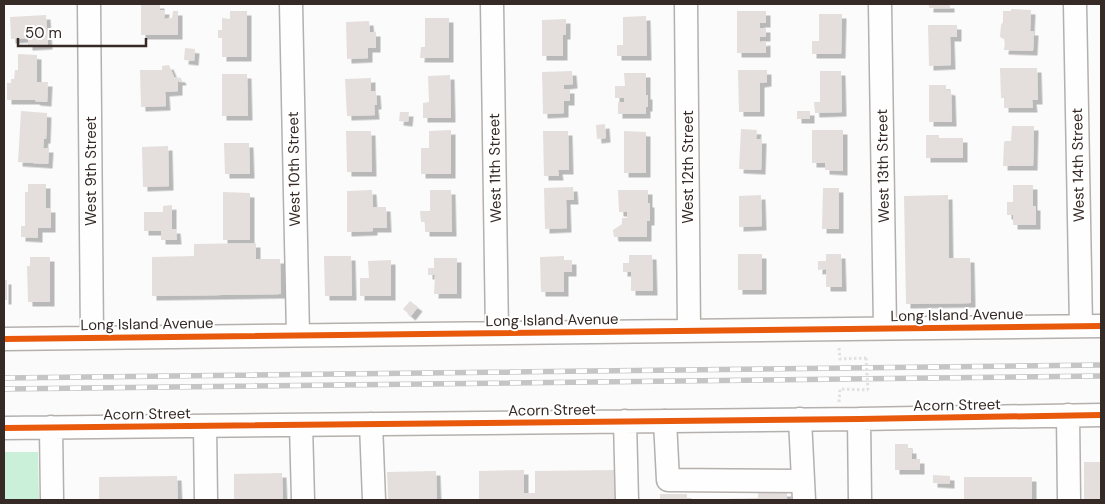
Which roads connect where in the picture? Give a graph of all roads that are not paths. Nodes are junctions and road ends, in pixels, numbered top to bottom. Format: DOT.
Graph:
graph roads {
  1 [pos="89,4"];
  2 [pos="291,4"];
  3 [pos="492,4"];
  4 [pos="686,4"];
  5 [pos="880,4"];
  6 [pos="1075,4"];
  7 [pos="1091,326"];
  8 [pos="885,328"];
  9 [pos="689,331"];
  10 [pos="497,333"];
  11 [pos="298,335"];
  12 [pos="92,338"];
  13 [pos="4,339"];
  14 [pos="1068,415"];
  15 [pos="1101,415"];
  16 [pos="859,419"];
  17 [pos="800,420"];
  18 [pos="625,421"];
  19 [pos="665,421"];
  20 [pos="371,424"];
  21 [pos="302,425"];
  22 [pos="205,426"];
  23 [pos="4,428"];
  24 [pos="51,428"];
  25 [pos="804,491"];
  26 [pos="52,500"];
  27 [pos="206,500"];
  28 [pos="302,500"];
  29 [pos="374,500"];
  30 [pos="627,500"];
  31 [pos="860,500"];
  32 [pos="1069,500"];
  1 -- 12 [label="street, West 9th Street"];
  2 -- 11 [label="street, West 10th Street"];
  3 -- 10 [label="street, West 11th Street"];
  4 -- 9 [label="street, West 12th Street"];
  5 -- 8 [label="street, West 13th Street"];
  6 -- 7 [label="street, West 14th Street"];
  7 -- 8 [label="street, Long Island Avenue"];
  8 -- 9 [label="street, Long Island Avenue"];
  9 -- 10 [label="street, Long Island Avenue"];
  10 -- 11 [label="street, Long Island Avenue"];
  11 -- 12 [label="street, Long Island Avenue"];
  12 -- 13 [label="street, Long Island Avenue"];
  14 -- 15 [label="street, Acorn Street"];
  14 -- 16 [label="street, Acorn Street"];
  14 -- 32 [label="street"];
  16 -- 17 [label="street, Acorn Street"];
  16 -- 31 [label="street"];
  17 -- 19 [label="street, Acorn Street"];
  17 -- 25 [label="street"];
  18 -- 19 [label="street, Acorn Street"];
  18 -- 20 [label="street, Acorn Street"];
  18 -- 30 [label="street"];
  19 -- 25 [label="street"];
  20 -- 21 [label="street, Acorn Street"];
  20 -- 29 [label="street"];
  21 -- 22 [label="street, Acorn Street"];
  21 -- 28 [label="street"];
  22 -- 24 [label="street, Acorn Street"];
  22 -- 27 [label="street"];
  23 -- 24 [label="street, Acorn Street"];
  24 -- 26 [label="street"];
}
